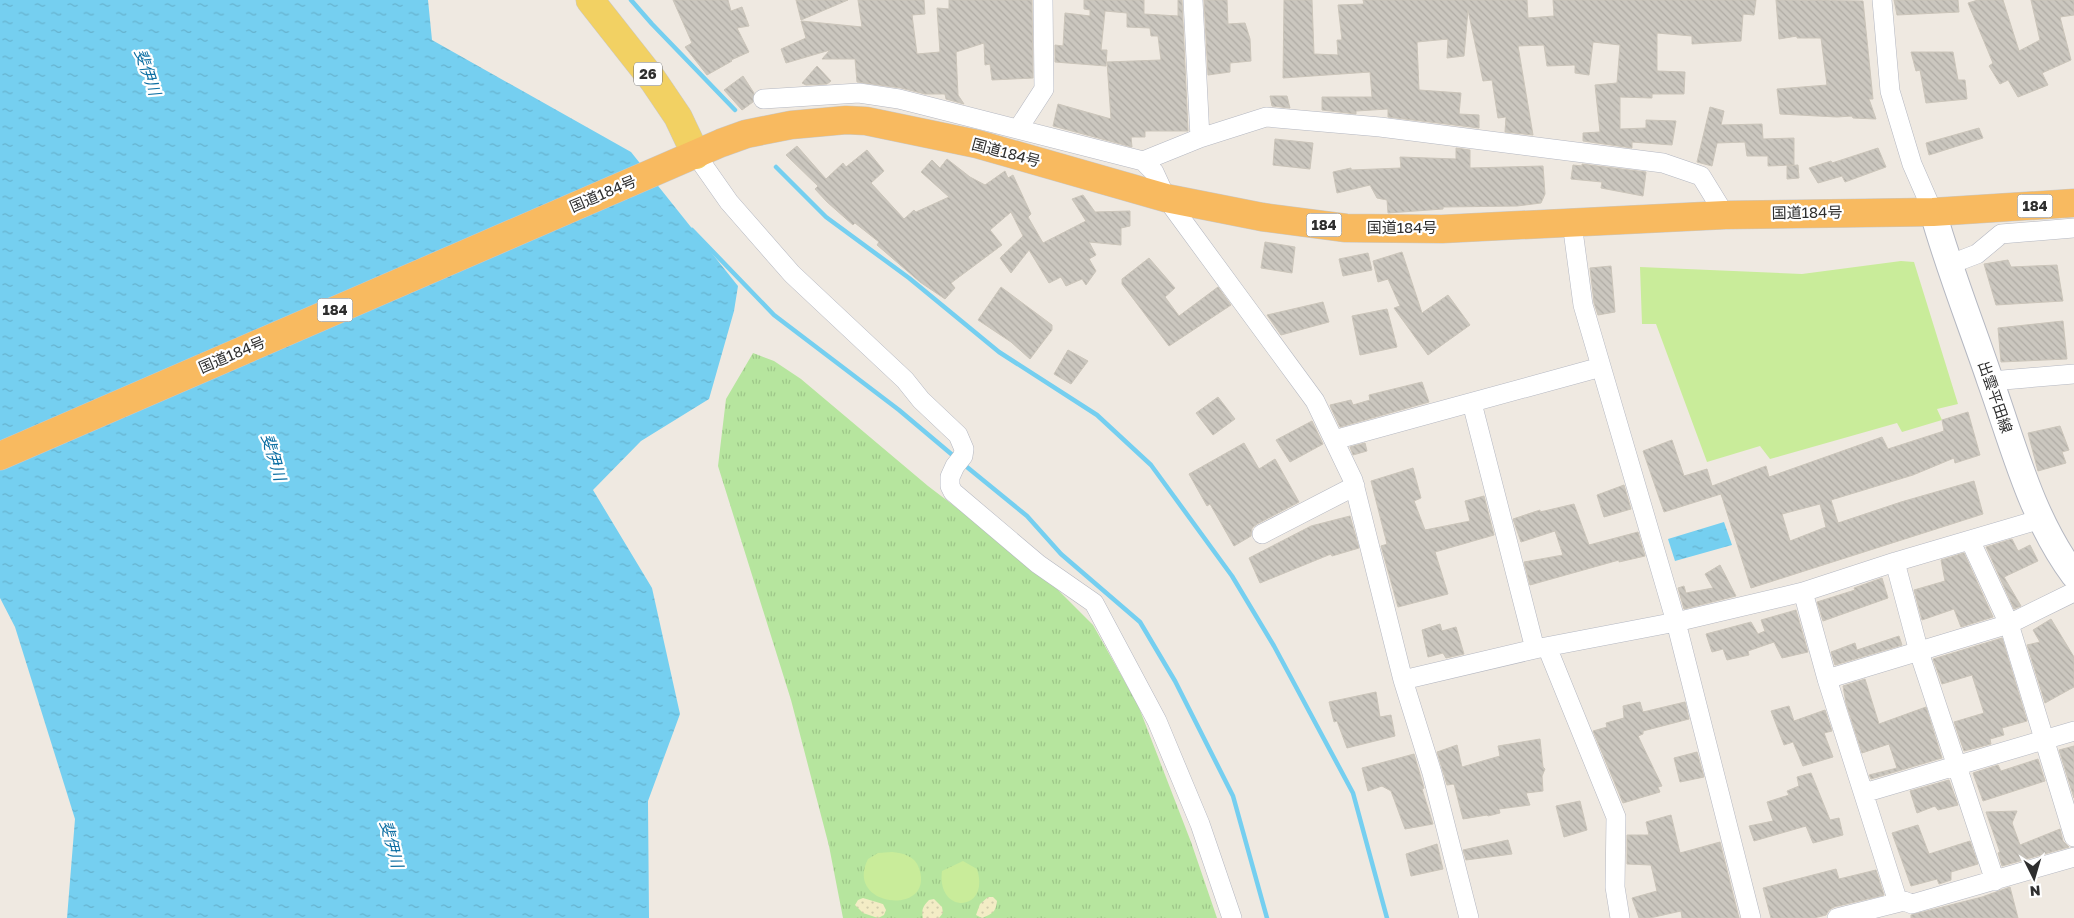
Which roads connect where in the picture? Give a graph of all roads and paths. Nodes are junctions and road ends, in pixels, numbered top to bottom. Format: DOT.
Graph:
graph roads {
  1 [pos="590,0"];
  2 [pos="1043,0"];
  3 [pos="1193,0"];
  4 [pos="1882,0"];
  5 [pos="764,99"];
  6 [pos="1018,129"];
  7 [pos="1200,138"];
  8 [pos="696,155"];
  9 [pos="1142,161"];
  10 [pos="1166,198"];
  11 [pos="2074,204"];
  12 [pos="1933,212"];
  13 [pos="1725,214"];
  14 [pos="1572,223"];
  15 [pos="2074,228"];
  16 [pos="1948,265"];
  17 [pos="1601,367"];
  18 [pos="2074,374"];
  19 [pos="1991,381"];
  20 [pos="1472,402"];
  21 [pos="1334,440"];
  22 [pos="0,456"];
  23 [pos="1355,486"];
  24 [pos="2041,519"];
  25 [pos="1262,534"];
  26 [pos="1970,540"];
  27 [pos="1895,562"];
  28 [pos="2074,575"];
  29 [pos="1803,592"];
  30 [pos="2074,592"];
  31 [pos="1676,622"];
  32 [pos="2009,624"];
  33 [pos="1541,648"];
  34 [pos="1919,652"];
  35 [pos="1827,679"];
  36 [pos="1403,680"];
  37 [pos="2074,731"];
  38 [pos="2045,740"];
  39 [pos="1957,766"];
  40 [pos="1864,792"];
  41 [pos="2074,837"];
  42 [pos="2074,856"];
  43 [pos="1996,881"];
  44 [pos="1908,908"];
  45 [pos="1232,918"];
  46 [pos="1469,918"];
  47 [pos="1620,918"];
  48 [pos="1752,918"];
  49 [pos="1837,918"];
  1 -- 8 [label="main road, 26"];
  2 -- 6 [label="street"];
  3 -- 7 [label="street"];
  4 -- 12 [label="street"];
  5 -- 6 [label="street"];
  6 -- 9 [label="street"];
  7 -- 9 [label="street"];
  7 -- 13 [label="street"];
  8 -- 10 [label="highway, 国道184号 / 184"];
  8 -- 22 [label="highway, 国道184号 / 184"];
  8 -- 45 [label="street"];
  9 -- 10 [label="street"];
  10 -- 14 [label="highway, 国道184号 / 184"];
  10 -- 21 [label="street"];
  11 -- 12 [label="highway, 国道184号 / 184"];
  12 -- 13 [label="highway, 国道184号 / 184"];
  12 -- 16 [label="main road, 出雲平田線"];
  13 -- 14 [label="highway, 国道184号 / 184"];
  14 -- 17 [label="street"];
  15 -- 16 [label="street"];
  16 -- 19 [label="main road, 出雲平田線"];
  17 -- 20 [label="street"];
  17 -- 31 [label="street"];
  18 -- 19 [label="street"];
  19 -- 24 [label="main road, 出雲平田線"];
  20 -- 21 [label="street"];
  20 -- 33 [label="street"];
  21 -- 23 [label="street"];
  23 -- 25 [label="street"];
  23 -- 36 [label="street"];
  24 -- 26 [label="street"];
  24 -- 28 [label="main road, 出雲平田線"];
  26 -- 27 [label="street"];
  26 -- 32 [label="street"];
  27 -- 29 [label="street"];
  27 -- 34 [label="street"];
  29 -- 31 [label="street"];
  29 -- 35 [label="street"];
  30 -- 32 [label="street"];
  31 -- 33 [label="street"];
  31 -- 48 [label="street"];
  32 -- 34 [label="street"];
  32 -- 38 [label="street"];
  33 -- 36 [label="street"];
  33 -- 47 [label="street"];
  34 -- 35 [label="street"];
  34 -- 39 [label="street"];
  35 -- 40 [label="street"];
  36 -- 46 [label="street"];
  37 -- 38 [label="street"];
  38 -- 39 [label="street"];
  38 -- 41 [label="street"];
  39 -- 40 [label="street"];
  39 -- 43 [label="street"];
  40 -- 44 [label="street"];
  42 -- 43 [label="street"];
  43 -- 44 [label="street"];
  44 -- 49 [label="street"];
}
